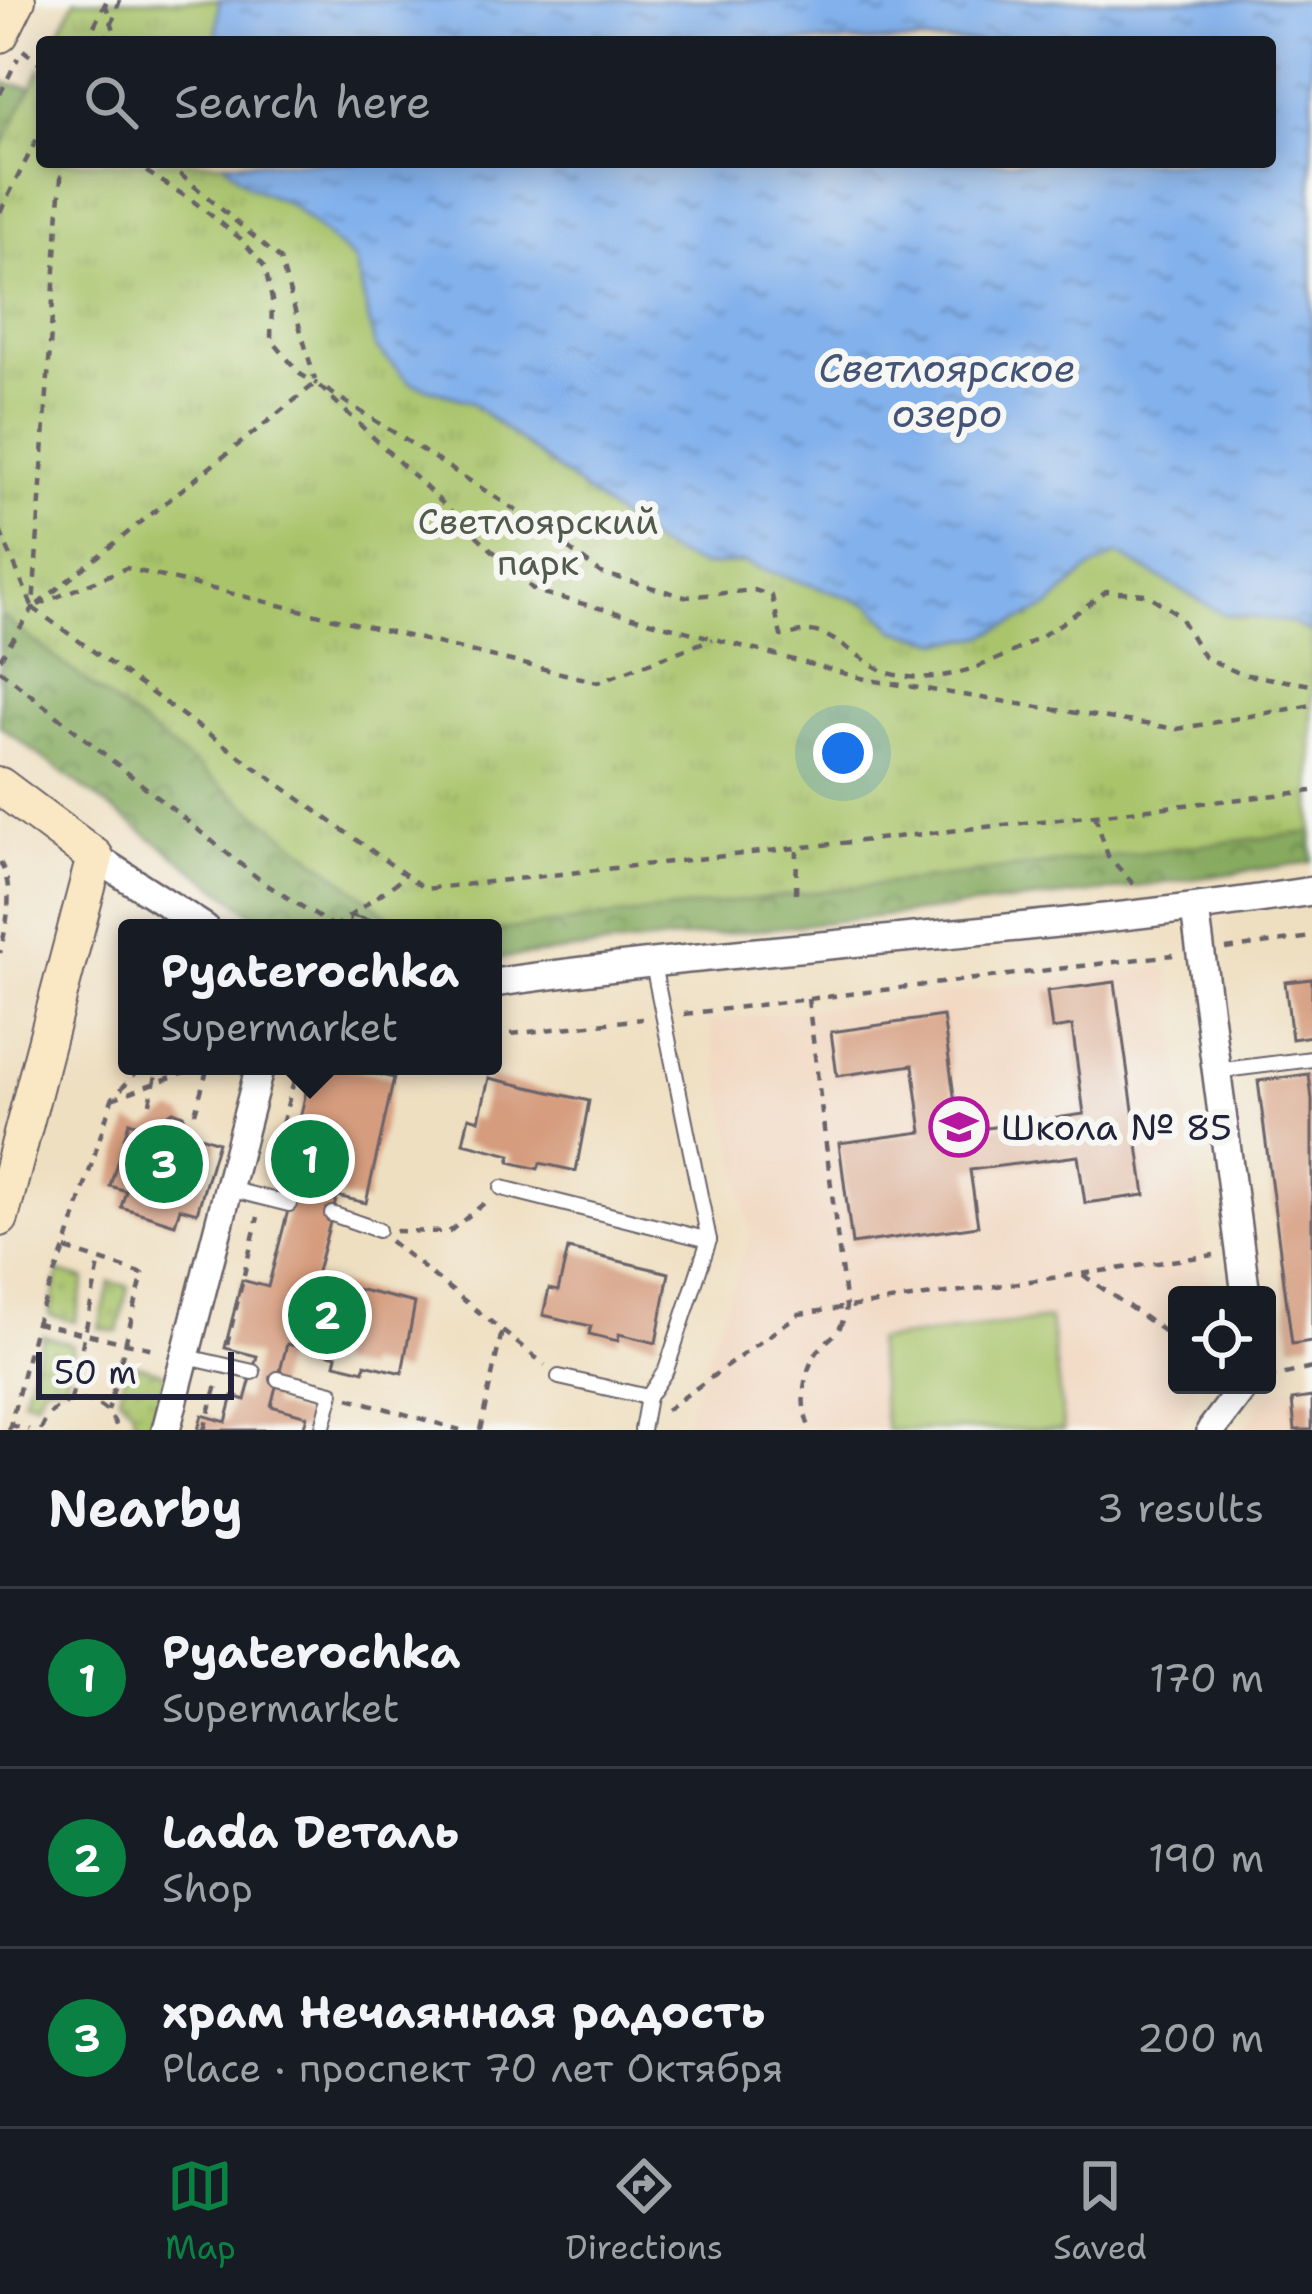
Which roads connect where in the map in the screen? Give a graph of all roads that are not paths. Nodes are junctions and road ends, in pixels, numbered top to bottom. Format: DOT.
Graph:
graph roads {
  1 [pos="17,0"];
  2 [pos="6,37"];
  3 [pos="0,786"];
  4 [pos="94,856"];
  5 [pos="1312,891"];
  6 [pos="1195,909"];
  7 [pos="191,919"];
  8 [pos="652,960"];
  9 [pos="502,982"];
  10 [pos="1312,1059"];
  11 [pos="1216,1071"];
  12 [pos="258,1075"];
  13 [pos="502,1188"];
  14 [pos="229,1189"];
  15 [pos="289,1204"];
  16 [pos="332,1214"];
  17 [pos="0,1218"];
  18 [pos="377,1230"];
  19 [pos="709,1240"];
  20 [pos="1245,1286"];
  21 [pos="187,1357"];
  22 [pos="253,1372"];
  23 [pos="559,1376"];
  24 [pos="278,1378"];
  25 [pos="1238,1394"];
  26 [pos="648,1396"];
  27 [pos="642,1428"];
  28 [pos="166,1430"];
  29 [pos="322,1430"];
  30 [pos="1211,1430"];
  1 -- 2 [label="main road"];
  3 -- 4 [label="main road"];
  4 -- 7 [label="street"];
  4 -- 17 [label="main road"];
  5 -- 6 [label="street"];
  6 -- 8 [label="street"];
  6 -- 11 [label="street"];
  8 -- 9 [label="street"];
  8 -- 19 [label="lane"];
  10 -- 11 [label="lane"];
  11 -- 20 [label="street"];
  12 -- 14 [label="street"];
  13 -- 19 [label="lane"];
  14 -- 15 [label="lane"];
  14 -- 21 [label="street"];
  16 -- 18 [label="lane"];
  19 -- 26 [label="lane"];
  21 -- 22 [label="lane"];
  21 -- 28 [label="street"];
  23 -- 26 [label="lane"];
  24 -- 29 [label="lane"];
  25 -- 30 [label="street"];
  26 -- 27 [label="lane"];
}
